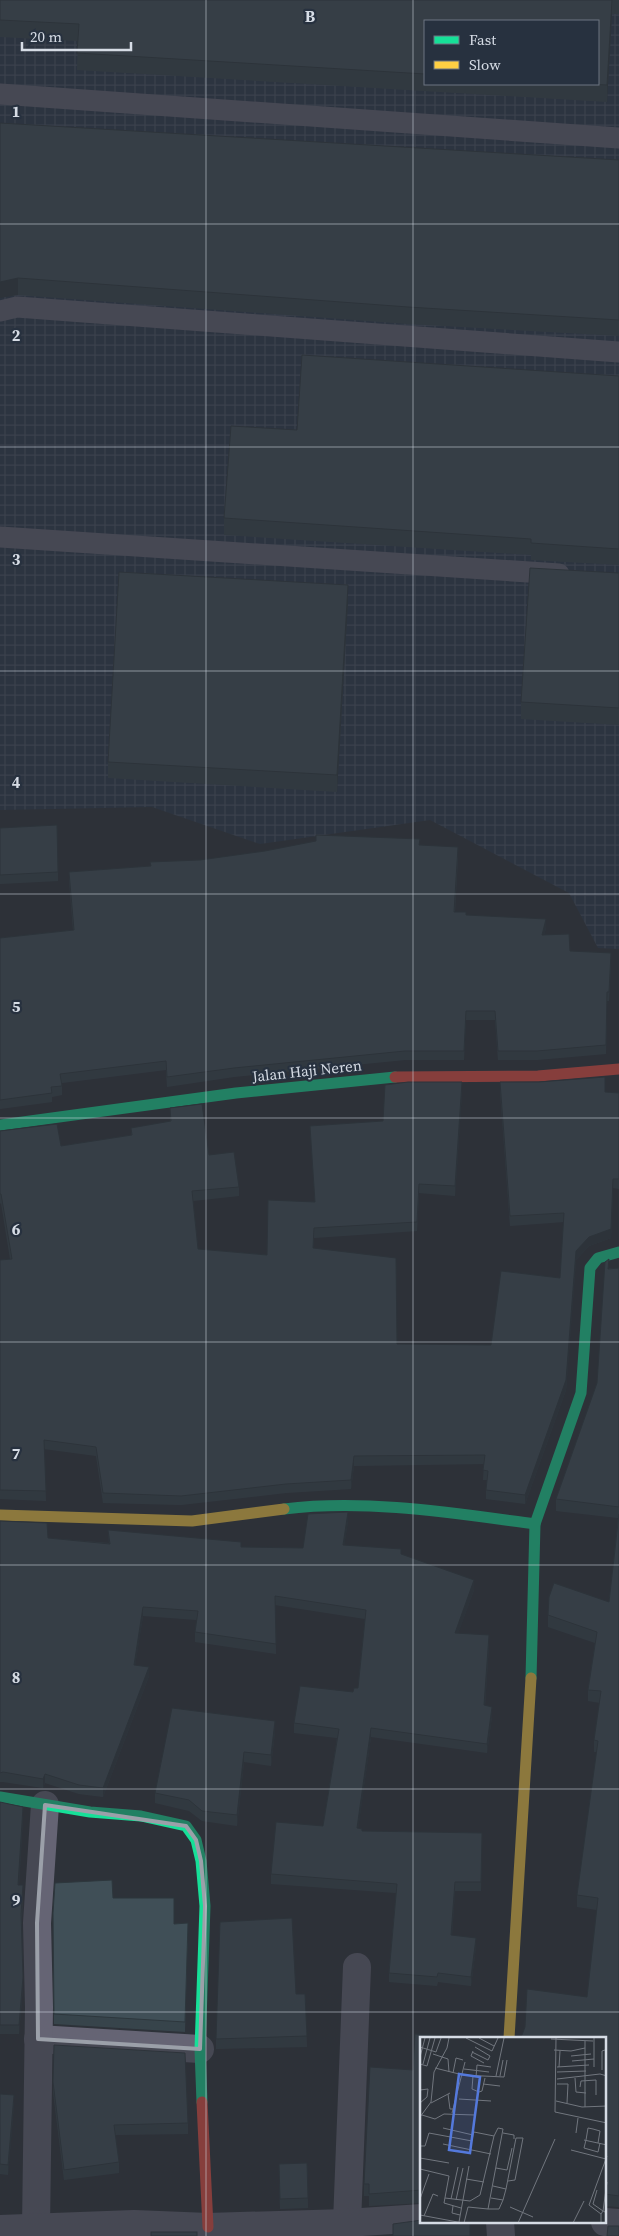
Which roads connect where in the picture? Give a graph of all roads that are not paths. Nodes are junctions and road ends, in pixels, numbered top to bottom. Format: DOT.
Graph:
graph roads {
  1 [pos="0,94"];
  2 [pos="619,138"];
  3 [pos="0,311"];
  4 [pos="619,352"];
  5 [pos="0,537"];
  6 [pos="580,575"];
  7 [pos="619,1069"];
  8 [pos="0,1125"];
  9 [pos="619,1252"];
  10 [pos="0,1515"];
  11 [pos="535,1524"];
  12 [pos="0,1797"];
  13 [pos="45,1805"];
  14 [pos="357,1967"];
  15 [pos="509,2037"];
  16 [pos="38,2039"];
  17 [pos="200,2048"];
  18 [pos="420,2218"];
  19 [pos="606,2222"];
  20 [pos="347,2223"];
  21 [pos="619,2223"];
  22 [pos="208,2227"];
  23 [pos="36,2228"];
  24 [pos="0,2229"];
  25 [pos="134,2230"];
  1 -- 2 [label="lane"];
  3 -- 4 [label="lane"];
  5 -- 6 [label="lane"];
  7 -- 8 [label="street, Jalan Haji Neren"];
  9 -- 11 [label="street"];
  10 -- 11 [label="street"];
  11 -- 15 [label="street"];
  12 -- 13 [label="street"];
  13 -- 16 [label="street"];
  13 -- 17 [label="street"];
  14 -- 20 [label="street"];
  16 -- 17 [label="street"];
  16 -- 23 [label="street"];
  17 -- 22 [label="street"];
  18 -- 20 [label="street"];
  19 -- 21 [label="street"];
  20 -- 22 [label="street"];
  22 -- 25 [label="street"];
  23 -- 24 [label="street"];
  23 -- 25 [label="street"];
}
